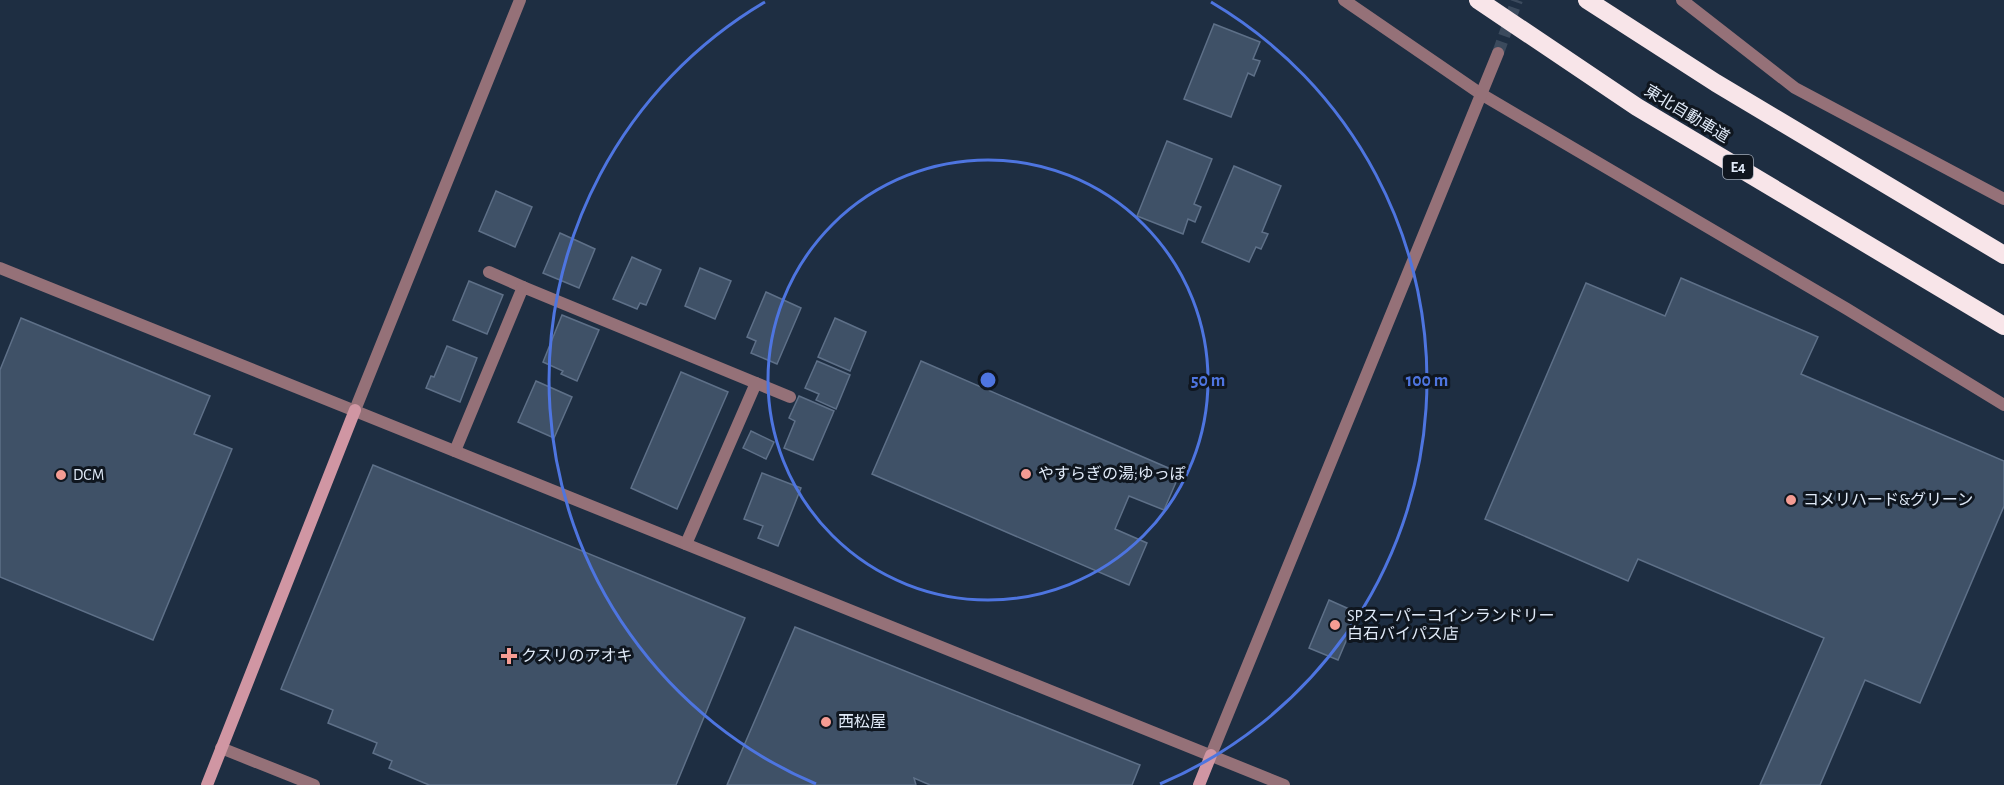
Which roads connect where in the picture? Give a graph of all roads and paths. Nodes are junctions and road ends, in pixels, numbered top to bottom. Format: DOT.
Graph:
graph roads {
  1 [pos="520,0"];
  2 [pos="1344,0"];
  3 [pos="1478,0"];
  4 [pos="1587,0"];
  5 [pos="1682,0"];
  6 [pos="1498,53"];
  7 [pos="1481,94"];
  8 [pos="2004,199"];
  9 [pos="2004,255"];
  10 [pos="0,268"];
  11 [pos="489,272"];
  12 [pos="523,287"];
  13 [pos="2004,326"];
  14 [pos="756,383"];
  15 [pos="790,397"];
  16 [pos="2004,405"];
  17 [pos="355,410"];
  18 [pos="455,451"];
  19 [pos="686,544"];
  20 [pos="221,748"];
  21 [pos="1211,755"];
  22 [pos="207,785"];
  23 [pos="314,785"];
  24 [pos="1199,785"];
  25 [pos="1284,785"];
  1 -- 17 [label="street"];
  2 -- 7 [label="street"];
  3 -- 13 [label="highway, 東北自動車道 / E4"];
  4 -- 9 [label="highway"];
  5 -- 8 [label="street"];
  6 -- 7 [label="street"];
  7 -- 16 [label="street"];
  7 -- 21 [label="street"];
  10 -- 17 [label="street"];
  11 -- 12 [label="street"];
  12 -- 14 [label="street"];
  12 -- 18 [label="street"];
  14 -- 15 [label="street"];
  14 -- 19 [label="street"];
  17 -- 18 [label="street"];
  17 -- 20 [label="street"];
  18 -- 19 [label="street"];
  19 -- 21 [label="street"];
  20 -- 22 [label="street"];
  20 -- 23 [label="street"];
  21 -- 24 [label="street"];
  21 -- 25 [label="street"];
}
